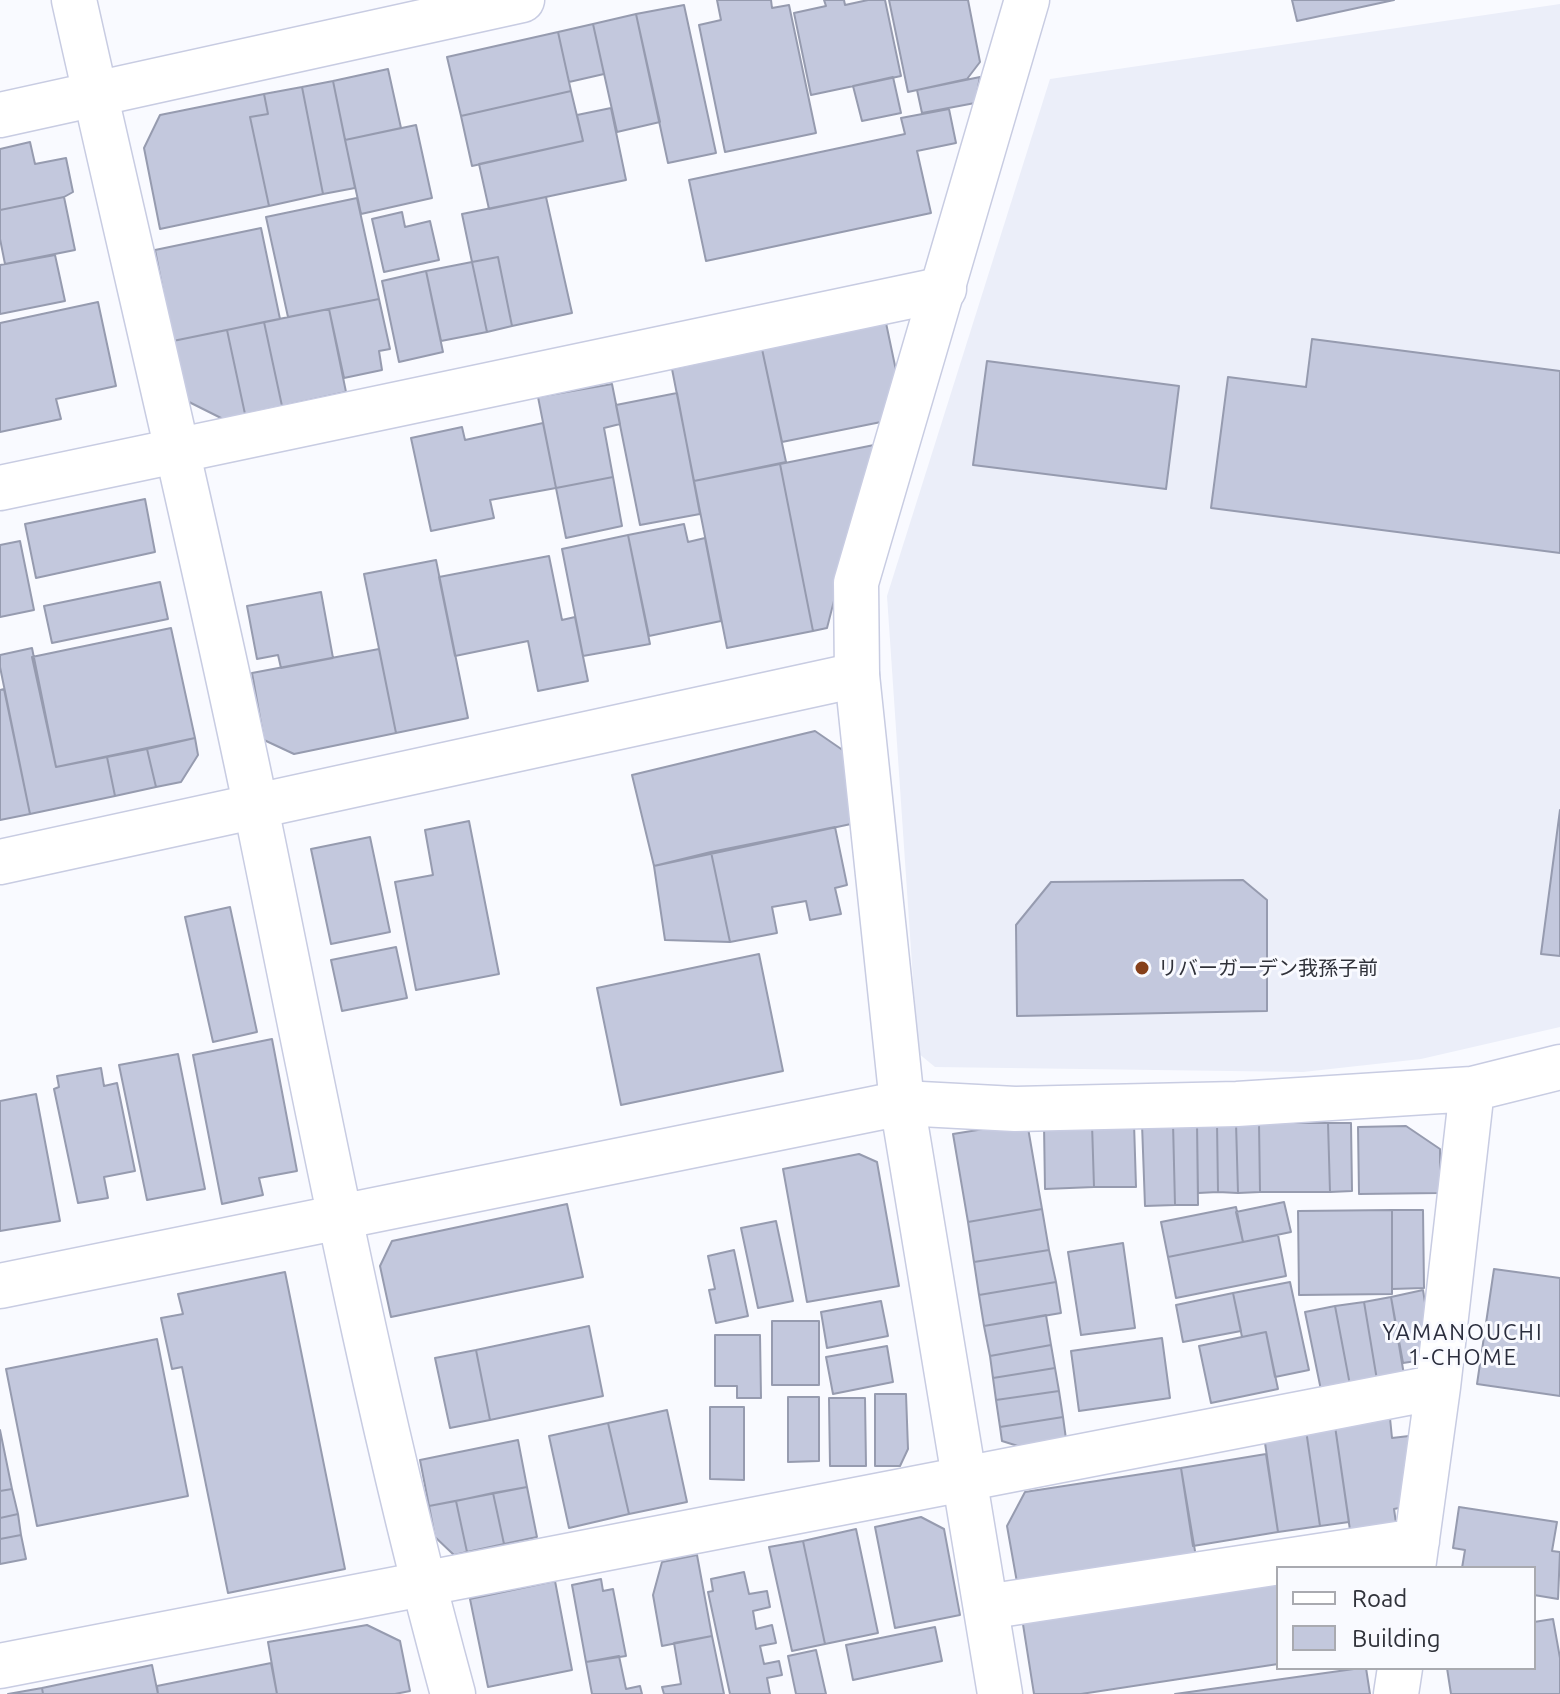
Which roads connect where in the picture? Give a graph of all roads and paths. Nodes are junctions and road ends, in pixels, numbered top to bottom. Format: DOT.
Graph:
graph roads {
  1 [pos="74,0"];
  2 [pos="522,0"];
  3 [pos="1027,0"];
  4 [pos="95,94"];
  5 [pos="0,115"];
  6 [pos="944,289"];
  7 [pos="176,450"];
  8 [pos="0,488"];
  9 [pos="857,675"];
  10 [pos="256,808"];
  11 [pos="0,862"];
  12 [pos="1560,1067"];
  13 [pos="1472,1089"];
  14 [pos="902,1103"];
  15 [pos="341,1219"];
  16 [pos="0,1286"];
  17 [pos="1438,1387"];
  18 [pos="965,1478"];
  19 [pos="1415,1554"];
  20 [pos="1318,1566"];
  21 [pos="1276,1571"];
  22 [pos="422,1583"];
  23 [pos="986,1607"];
  24 [pos="0,1666"];
  25 [pos="1400,1670"];
  26 [pos="453,1694"];
  27 [pos="1000,1694"];
  28 [pos="1396,1694"];
  1 -- 4 [label="street"];
  2 -- 4 [label="street"];
  3 -- 6 [label="street"];
  4 -- 5 [label="street"];
  4 -- 7 [label="street"];
  6 -- 7 [label="street"];
  6 -- 9 [label="street"];
  7 -- 8 [label="street"];
  7 -- 10 [label="street"];
  9 -- 10 [label="street"];
  9 -- 14 [label="street"];
  10 -- 11 [label="street"];
  10 -- 15 [label="street"];
  12 -- 13 [label="street"];
  13 -- 14 [label="street"];
  13 -- 17 [label="street"];
  14 -- 15 [label="street"];
  14 -- 18 [label="street"];
  15 -- 16 [label="street"];
  15 -- 22 [label="street"];
  17 -- 18 [label="street"];
  17 -- 19 [label="street"];
  18 -- 22 [label="street"];
  18 -- 23 [label="street"];
  19 -- 20 [label="street"];
  21 -- 23 [label="street"];
  22 -- 24 [label="street"];
  22 -- 26 [label="street"];
  23 -- 27 [label="street"];
  25 -- 28 [label="street"];
}
